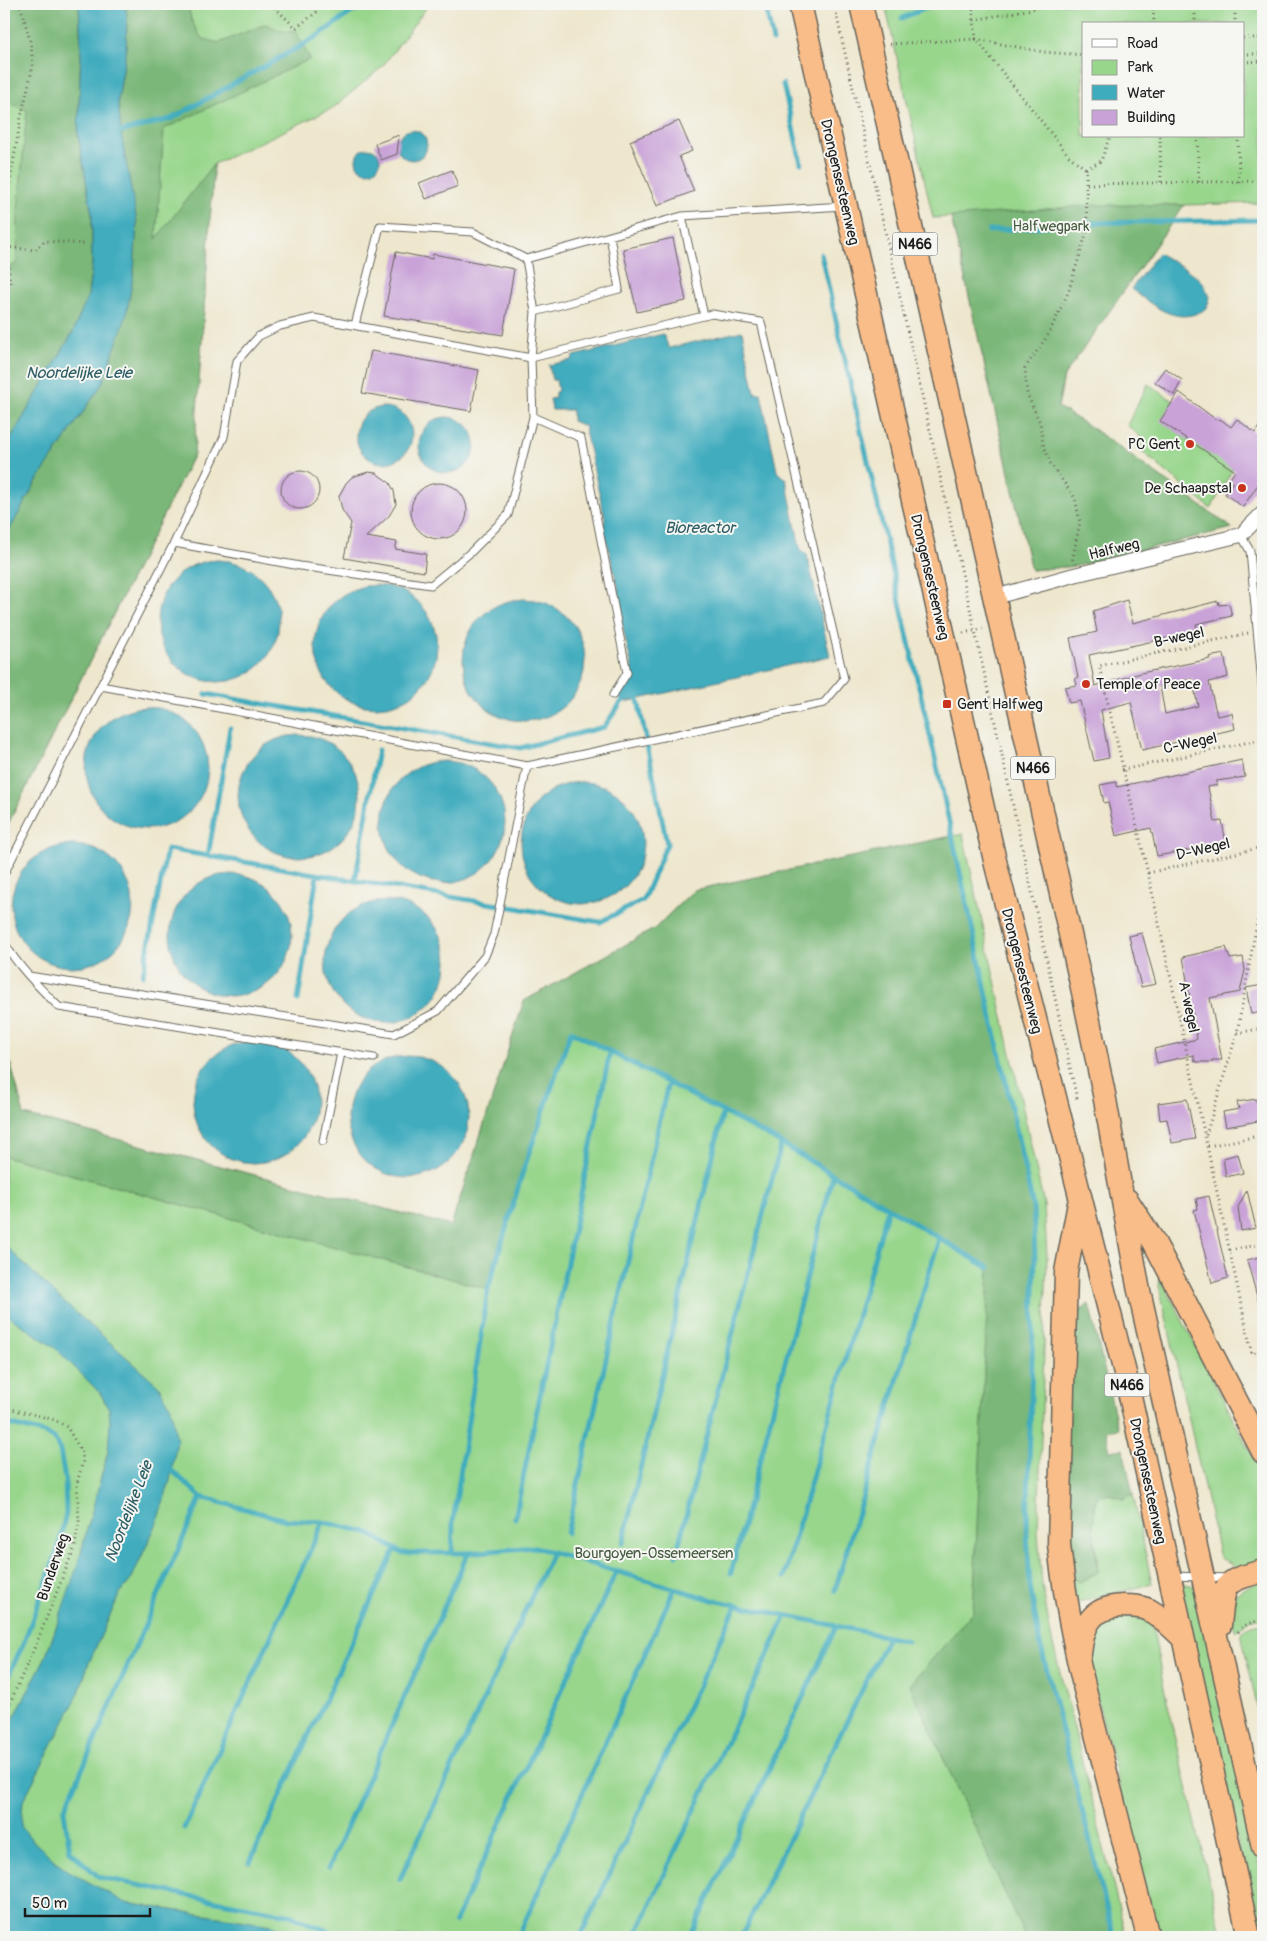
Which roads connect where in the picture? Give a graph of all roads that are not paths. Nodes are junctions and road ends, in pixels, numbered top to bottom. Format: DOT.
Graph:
graph roads {
  1 [pos="800,4"];
  2 [pos="861,4"];
  3 [pos="846,205"];
  4 [pos="682,216"];
  5 [pos="610,236"];
  6 [pos="526,259"];
  7 [pos="534,312"];
  8 [pos="704,316"];
  9 [pos="355,325"];
  10 [pos="531,358"];
  11 [pos="533,417"];
  12 [pos="1263,513"];
  13 [pos="1241,535"];
  14 [pos="174,543"];
  15 [pos="995,596"];
  16 [pos="102,686"];
  17 [pos="613,695"];
  18 [pos="1263,695"];
  19 [pos="526,766"];
  20 [pos="4,874"];
  21 [pos="4,942"];
  22 [pos="28,976"];
  23 [pos="341,1053"];
  24 [pos="374,1058"];
  25 [pos="324,1141"];
  26 [pos="1122,1191"];
  27 [pos="1080,1195"];
  28 [pos="1263,1452"];
  29 [pos="1263,1570"];
  30 [pos="1169,1576"];
  31 [pos="1203,1578"];
  32 [pos="1237,1578"];
  33 [pos="1182,1637"];
  34 [pos="1226,1640"];
  35 [pos="1079,1668"];
  36 [pos="1263,1847"];
  37 [pos="1148,1937"];
  38 [pos="1250,1937"];
  1 -- 3 [label="highway, Drongensesteenweg / N466"];
  2 -- 15 [label="highway, N466"];
  3 -- 4 [label="lane"];
  3 -- 27 [label="highway, Drongensesteenweg / N466"];
  4 -- 5 [label="lane"];
  4 -- 8 [label="lane"];
  5 -- 6 [label="lane"];
  5 -- 7 [label="lane"];
  6 -- 7 [label="lane"];
  6 -- 9 [label="lane"];
  7 -- 10 [label="lane"];
  8 -- 10 [label="lane"];
  8 -- 19 [label="lane"];
  9 -- 10 [label="lane"];
  9 -- 14 [label="lane"];
  10 -- 11 [label="lane"];
  11 -- 14 [label="lane"];
  11 -- 17 [label="lane"];
  12 -- 13 [label="street"];
  13 -- 15 [label="street, Halfweg"];
  13 -- 18 [label="lane"];
  14 -- 16 [label="lane"];
  15 -- 26 [label="highway, N466"];
  16 -- 19 [label="lane"];
  16 -- 20 [label="lane"];
  19 -- 22 [label="lane"];
  21 -- 22 [label="lane"];
  22 -- 23 [label="lane"];
  23 -- 24 [label="lane"];
  23 -- 25 [label="lane"];
  26 -- 28 [label="highway"];
  26 -- 31 [label="highway, N466"];
  27 -- 30 [label="highway, Drongensesteenweg / N466"];
  27 -- 35 [label="highway"];
  29 -- 32 [label="highway"];
  30 -- 31 [label="lane"];
  30 -- 33 [label="highway, Drongensesteenweg / N466"];
  31 -- 32 [label="lane"];
  31 -- 34 [label="highway, N466"];
  32 -- 34 [label="highway"];
  33 -- 35 [label="highway"];
  33 -- 38 [label="highway, Drongensesteenweg / N466"];
  34 -- 36 [label="highway, N466"];
  35 -- 37 [label="highway"];
}
